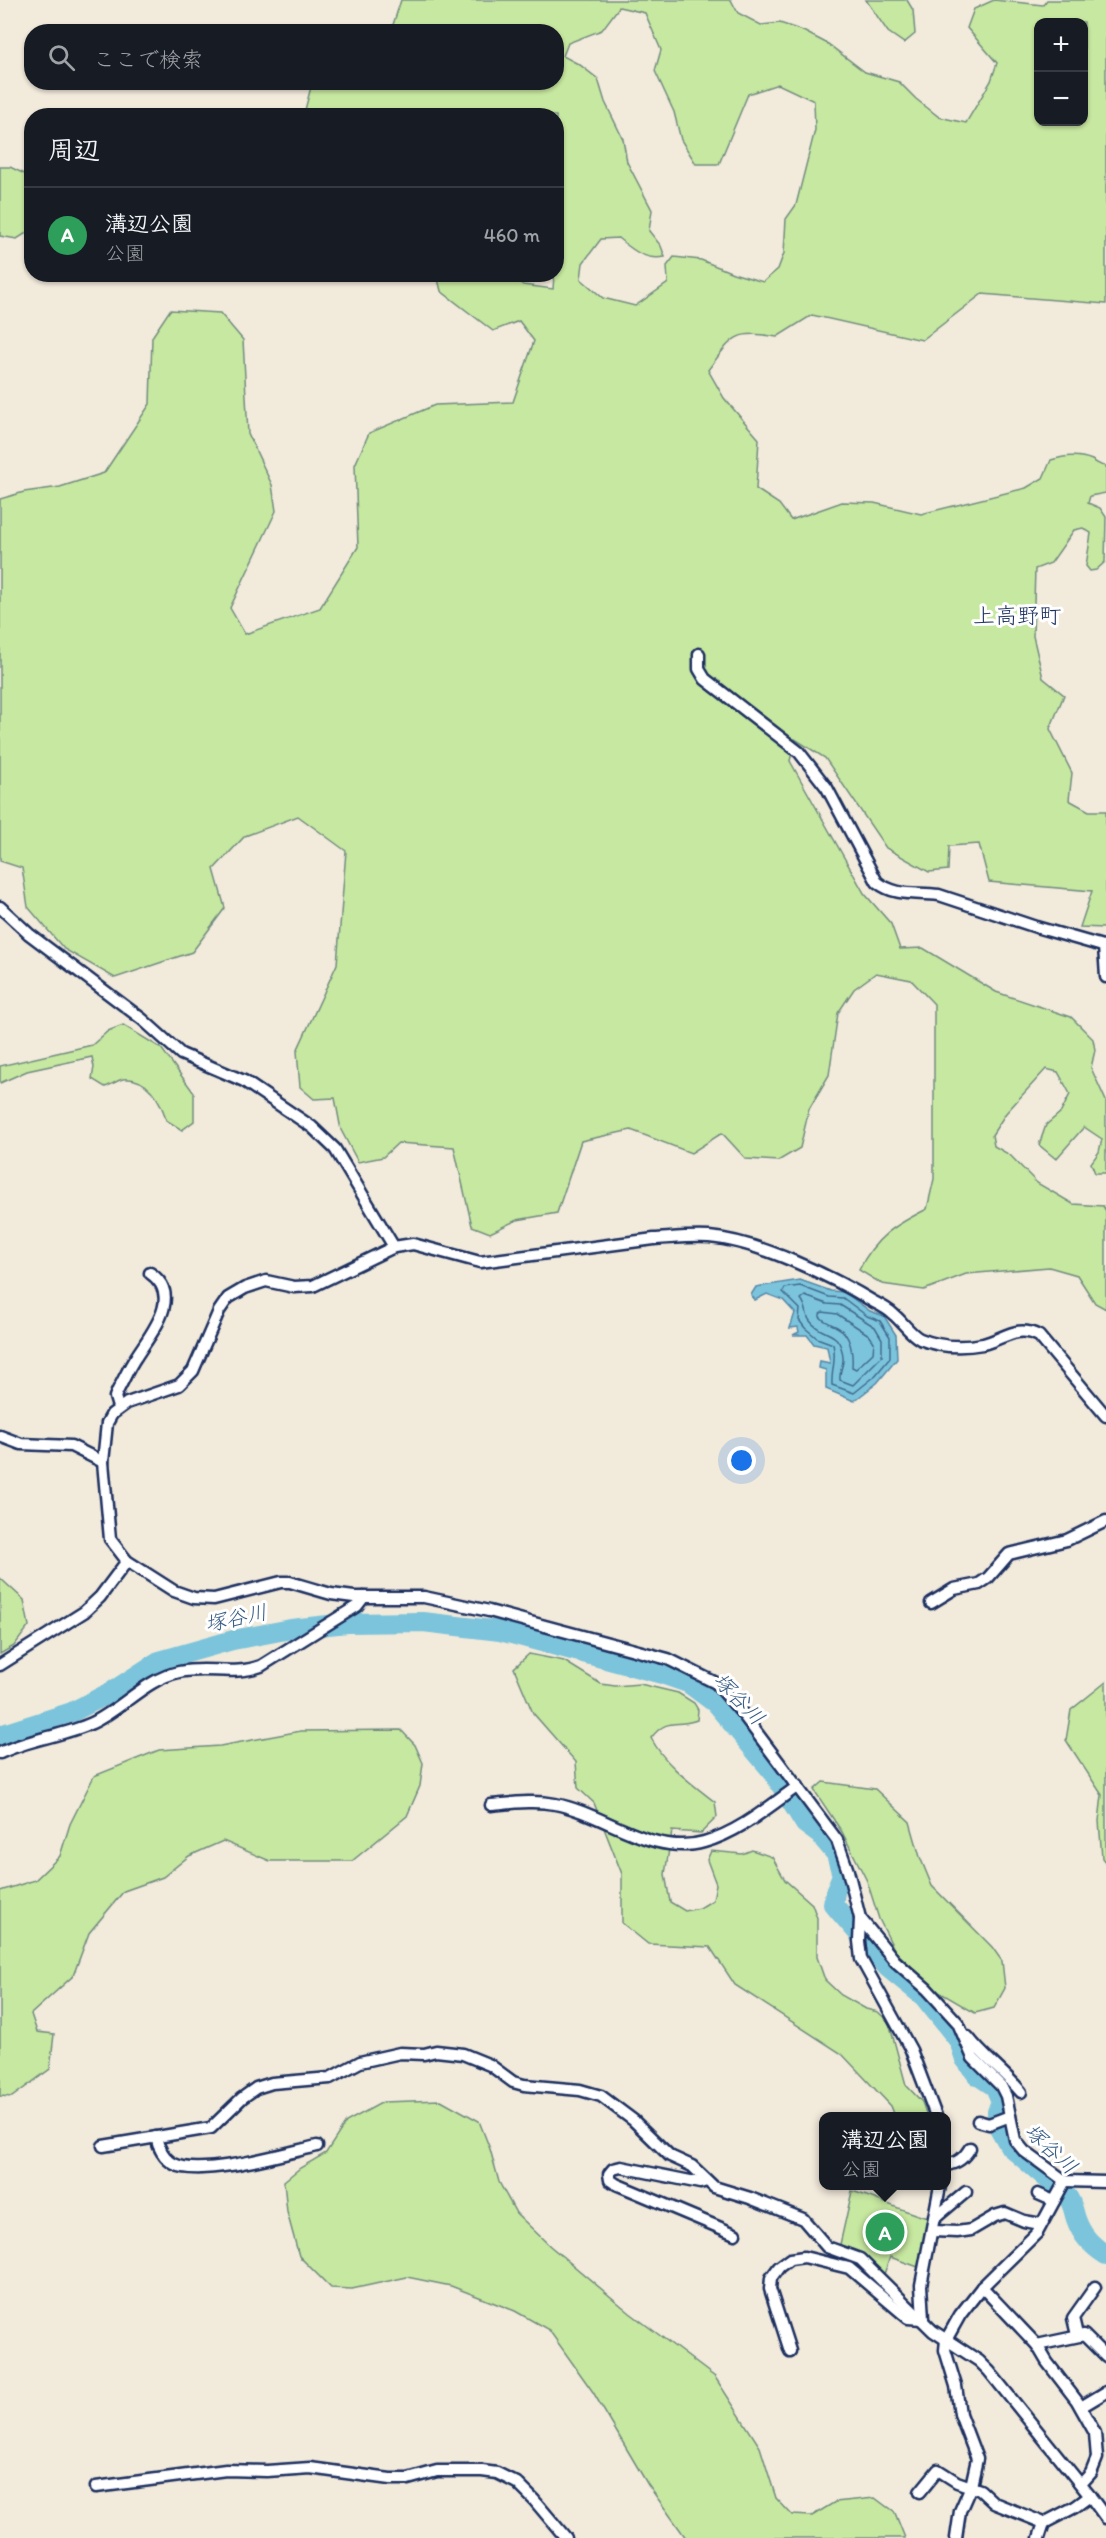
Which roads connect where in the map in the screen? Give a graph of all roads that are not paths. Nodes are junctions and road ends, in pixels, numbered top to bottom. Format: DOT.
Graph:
graph roads {
  1 [pos="699,654"];
  2 [pos="0,907"];
  3 [pos="1105,946"];
  4 [pos="1106,977"];
  5 [pos="394,1247"];
  6 [pos="150,1273"];
  7 [pos="118,1407"];
  8 [pos="1106,1416"];
  9 [pos="0,1436"];
  10 [pos="103,1462"];
  11 [pos="1106,1521"];
  12 [pos="127,1561"];
  13 [pos="364,1597"];
  14 [pos="931,1603"];
  15 [pos="0,1665"];
  16 [pos="0,1753"];
  17 [pos="795,1787"];
  18 [pos="491,1805"];
  19 [pos="860,1921"];
  20 [pos="958,2023"];
  21 [pos="1021,2092"];
  22 [pos="934,2112"];
  23 [pos="1002,2119"];
  24 [pos="978,2121"];
  25 [pos="156,2137"];
  26 [pos="103,2146"];
  27 [pos="317,2146"];
  28 [pos="970,2148"];
  29 [pos="951,2165"];
  30 [pos="707,2181"];
  31 [pos="1106,2182"];
  32 [pos="939,2190"];
  33 [pos="1060,2191"];
  34 [pos="966,2192"];
  35 [pos="1038,2194"];
  36 [pos="935,2218"];
  37 [pos="1041,2224"];
  38 [pos="933,2231"];
  39 [pos="735,2234"];
  40 [pos="982,2287"];
  41 [pos="1095,2287"];
  42 [pos="923,2319"];
  43 [pos="1077,2335"];
  44 [pos="946,2340"];
  45 [pos="1037,2345"];
  46 [pos="790,2351"];
  47 [pos="1106,2357"];
  48 [pos="1106,2392"];
  49 [pos="1081,2407"];
  50 [pos="1081,2484"];
  51 [pos="971,2486"];
  52 [pos="96,2487"];
  53 [pos="920,2492"];
  54 [pos="1090,2496"];
  55 [pos="1106,2518"];
  56 [pos="1044,2523"];
  57 [pos="566,2538"];
  58 [pos="956,2538"];
  59 [pos="1039,2538"];
  1 -- 3 [label="street"];
  2 -- 5 [label="street"];
  3 -- 4 [label="street"];
  5 -- 7 [label="street"];
  5 -- 8 [label="street"];
  6 -- 7 [label="street"];
  7 -- 10 [label="street"];
  9 -- 10 [label="street"];
  10 -- 12 [label="street"];
  11 -- 14 [label="street"];
  12 -- 13 [label="street"];
  12 -- 15 [label="street"];
  13 -- 16 [label="street"];
  13 -- 17 [label="street"];
  17 -- 18 [label="street"];
  17 -- 19 [label="street"];
  19 -- 20 [label="street"];
  19 -- 22 [label="street"];
  20 -- 21 [label="street"];
  20 -- 23 [label="street"];
  23 -- 24 [label="street"];
  23 -- 33 [label="street"];
  25 -- 26 [label="street"];
  25 -- 27 [label="street"];
  25 -- 30 [label="street"];
  28 -- 29 [label="street"];
  30 -- 39 [label="street"];
  30 -- 42 [label="street"];
  31 -- 33 [label="street"];
  32 -- 36 [label="street"];
  33 -- 35 [label="street"];
  33 -- 37 [label="street"];
  34 -- 36 [label="street"];
  36 -- 38 [label="street"];
  37 -- 38 [label="street"];
  37 -- 40 [label="street"];
  38 -- 42 [label="street"];
  40 -- 44 [label="street"];
  40 -- 45 [label="street"];
  41 -- 43 [label="street"];
  42 -- 44 [label="street"];
  42 -- 46 [label="street"];
  43 -- 45 [label="street"];
  43 -- 47 [label="street"];
  44 -- 50 [label="street"];
  44 -- 51 [label="street"];
  45 -- 49 [label="street"];
  48 -- 49 [label="street"];
  49 -- 50 [label="street"];
  50 -- 54 [label="street"];
  51 -- 53 [label="street"];
  51 -- 56 [label="street"];
  51 -- 58 [label="street"];
  52 -- 57 [label="street"];
  54 -- 55 [label="street"];
  54 -- 56 [label="street"];
  56 -- 59 [label="street"];
}
